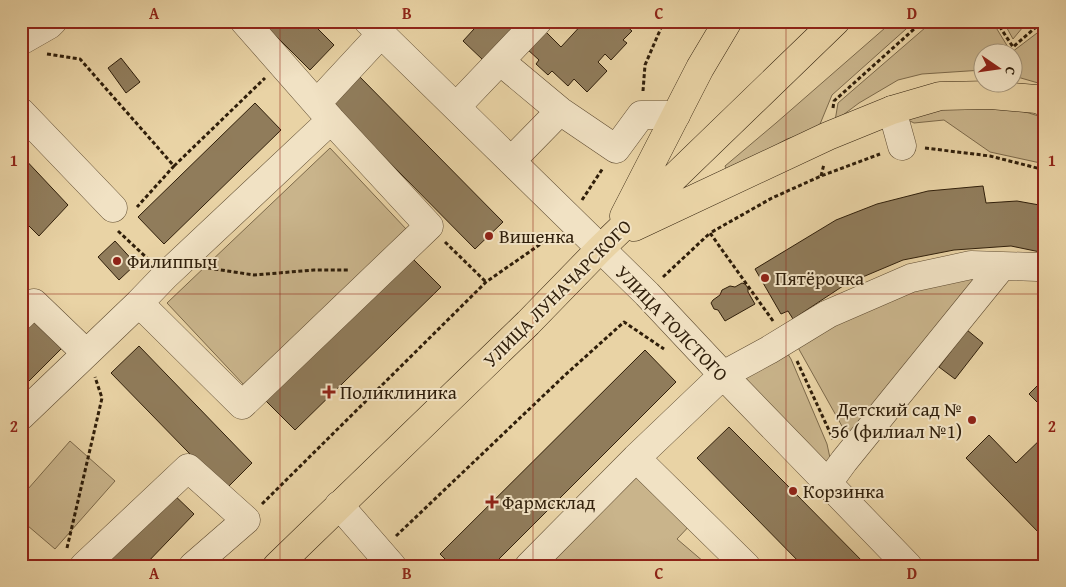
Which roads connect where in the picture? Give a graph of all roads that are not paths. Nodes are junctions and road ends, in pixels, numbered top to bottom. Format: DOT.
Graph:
graph roads {
  1 [pos="52,21"];
  2 [pos="244,21"];
  3 [pos="538,21"];
  4 [pos="728,21"];
  5 [pos="836,21"];
  6 [pos="375,28"];
  7 [pos="31,47"];
  8 [pos="500,61"];
  9 [pos="1045,102"];
  10 [pos="456,107"];
  11 [pos="892,110"];
  12 [pos="560,111"];
  13 [pos="21,112"];
  14 [pos="324,112"];
  15 [pos="676,115"];
  16 [pos="902,146"];
  17 [pos="511,161"];
  18 [pos="122,215"];
  19 [pos="607,242"];
  20 [pos="1002,266"];
  21 [pos="1045,269"];
  22 [pos="139,302"];
  23 [pos="21,316"];
  24 [pos="86,353"];
  25 [pos="723,375"];
  26 [pos="21,416"];
  27 [pos="636,458"];
  28 [pos="828,483"];
  29 [pos="339,505"];
  30 [pos="75,561"];
  31 [pos="379,561"];
  32 [pos="193,566"];
  33 [pos="277,566"];
  34 [pos="529,566"];
  35 [pos="746,566"];
  36 [pos="908,566"];
  1 -- 7 [label="street"];
  2 -- 14 [label="street"];
  3 -- 8 [label="street"];
  4 -- 15 [label="main road"];
  5 -- 19 [label="main road, УЛИЦА ЛУНАЧАРСКОГО"];
  6 -- 10 [label="street, УЛИЦА ТОЛСТОГО"];
  6 -- 14 [label="street"];
  8 -- 10 [label="street"];
  8 -- 12 [label="street"];
  9 -- 11 [label="main road"];
  10 -- 17 [label="street, УЛИЦА ТОЛСТОГО"];
  11 -- 16 [label="street"];
  11 -- 19 [label="main road"];
  12 -- 15 [label="street"];
  12 -- 17 [label="street"];
  13 -- 18 [label="street"];
  14 -- 22 [label="street"];
  14 -- 22 [label="street"];
  15 -- 19 [label="main road"];
  17 -- 19 [label="street, УЛИЦА ТОЛСТОГО"];
  19 -- 25 [label="street, УЛИЦА ТОЛСТОГО"];
  19 -- 29 [label="main road, УЛИЦА ЛУНАЧАРСКОГО"];
  20 -- 21 [label="street"];
  20 -- 25 [label="street"];
  20 -- 28 [label="street"];
  22 -- 24 [label="street"];
  23 -- 24 [label="street"];
  24 -- 26 [label="street"];
  25 -- 27 [label="street"];
  25 -- 28 [label="street, УЛИЦА ТОЛСТОГО"];
  27 -- 34 [label="street"];
  27 -- 35 [label="street"];
  28 -- 36 [label="street, УЛИЦА ТОЛСТОГО"];
  29 -- 31 [label="street"];
  29 -- 33 [label="main road, УЛИЦА ЛУНАЧАРСКОГО"];
  30 -- 32 [label="street"];
}
